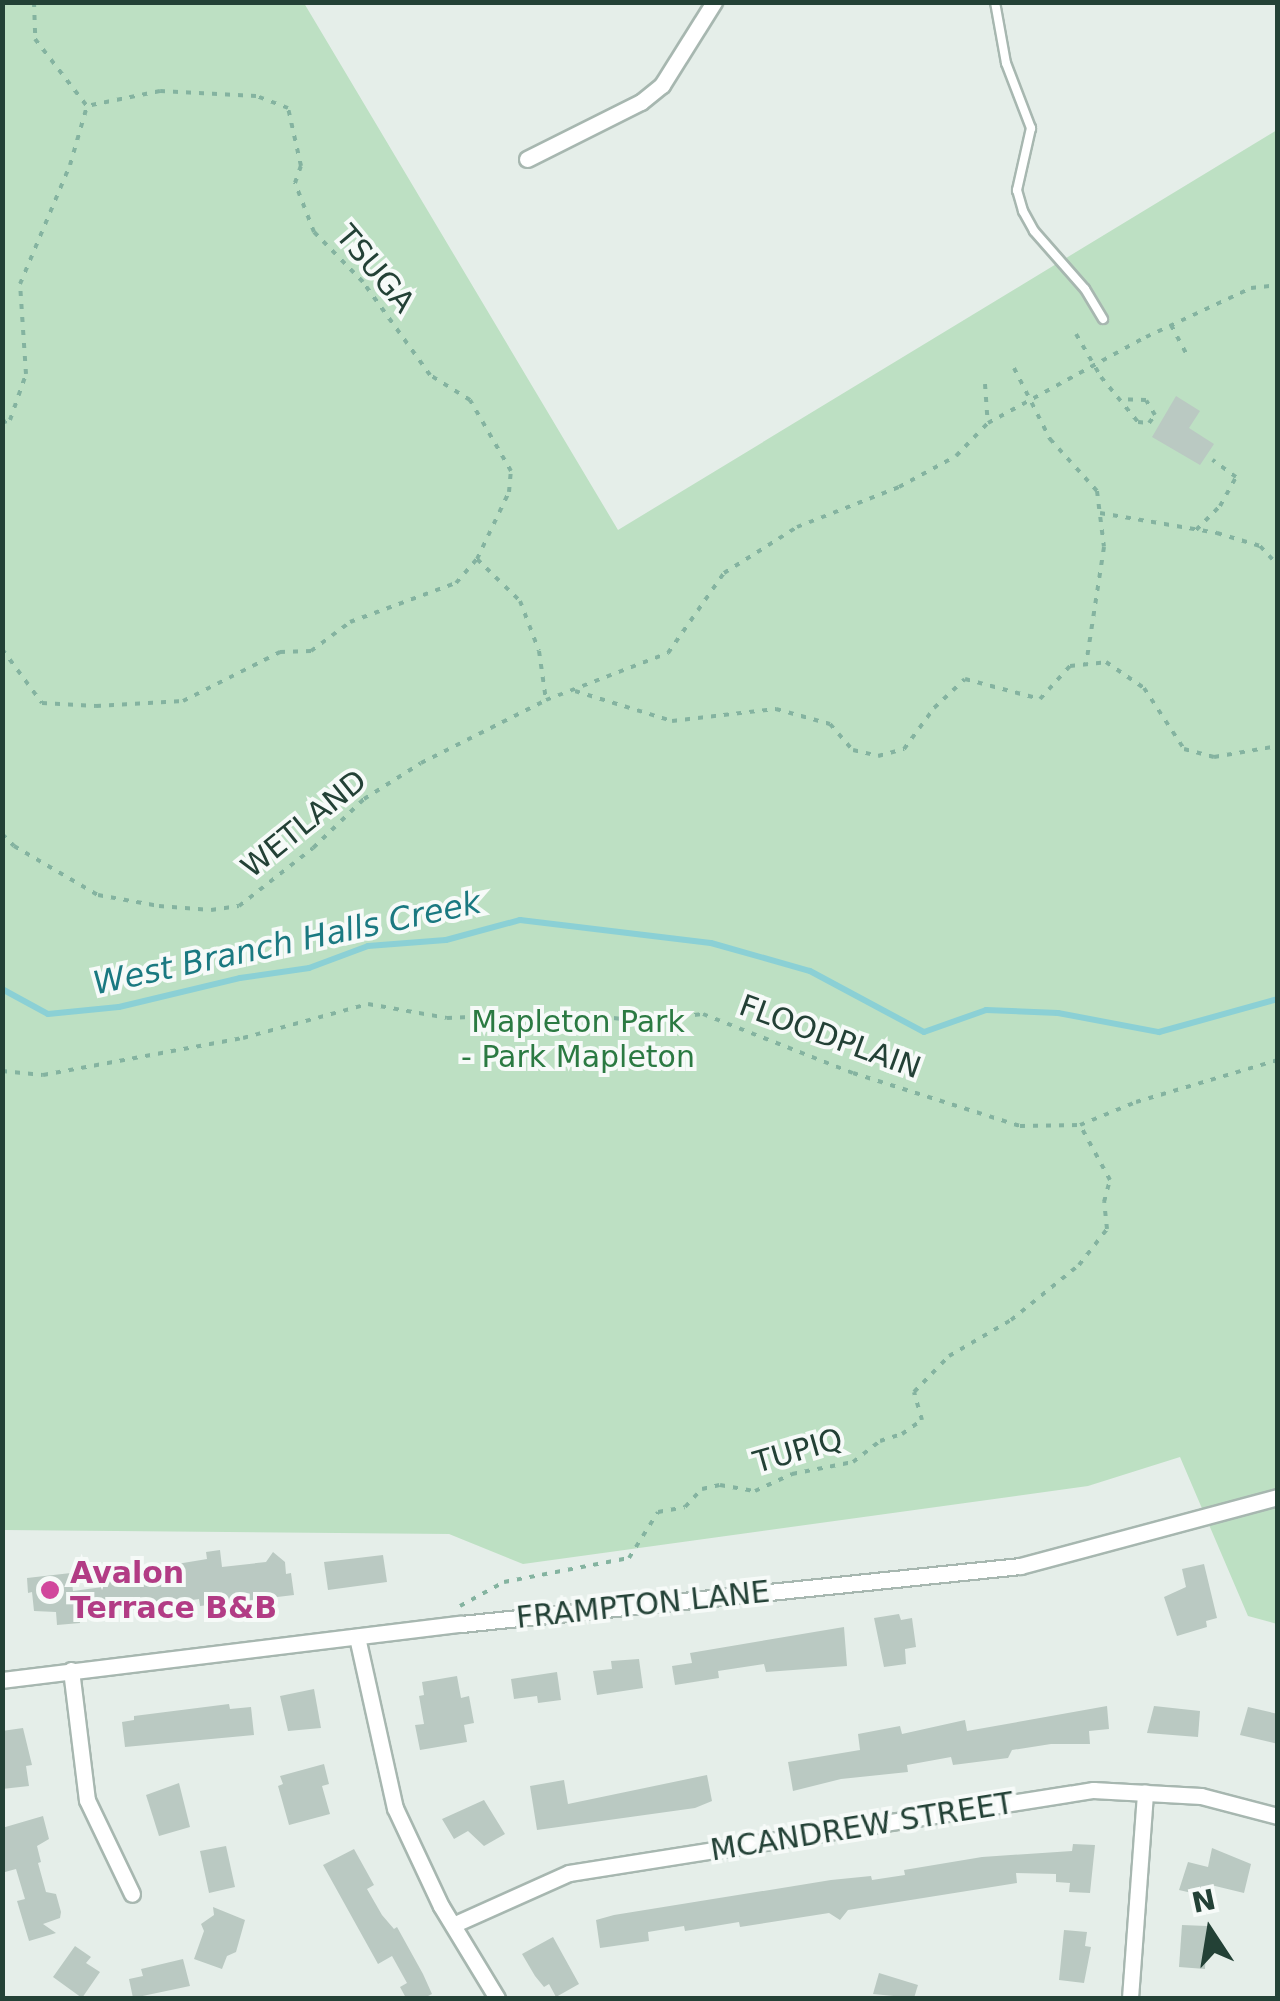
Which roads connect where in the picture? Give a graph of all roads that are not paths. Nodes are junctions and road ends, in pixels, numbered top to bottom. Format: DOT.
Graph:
graph roads {
  1 [pos="714,2"];
  2 [pos="995,2"];
  3 [pos="527,159"];
  4 [pos="1103,319"];
  5 [pos="1278,1497"];
  6 [pos="357,1638"];
  7 [pos="71,1670"];
  8 [pos="2,1680"];
  9 [pos="1145,1793"];
  10 [pos="1278,1816"];
  11 [pos="132,1894"];
  12 [pos="454,1924"];
  13 [pos="497,1998"];
  14 [pos="1130,1998"];
  1 -- 3 [label="street"];
  2 -- 4 [label="lane"];
  5 -- 6 [label="street, FRAMPTON LANE"];
  6 -- 7 [label="street, FRAMPTON LANE"];
  6 -- 12 [label="street"];
  7 -- 8 [label="street, FRAMPTON LANE"];
  7 -- 11 [label="street"];
  9 -- 10 [label="street, MCANDREW STREET"];
  9 -- 12 [label="street, MCANDREW STREET"];
  9 -- 14 [label="street"];
  12 -- 13 [label="street"];
}
